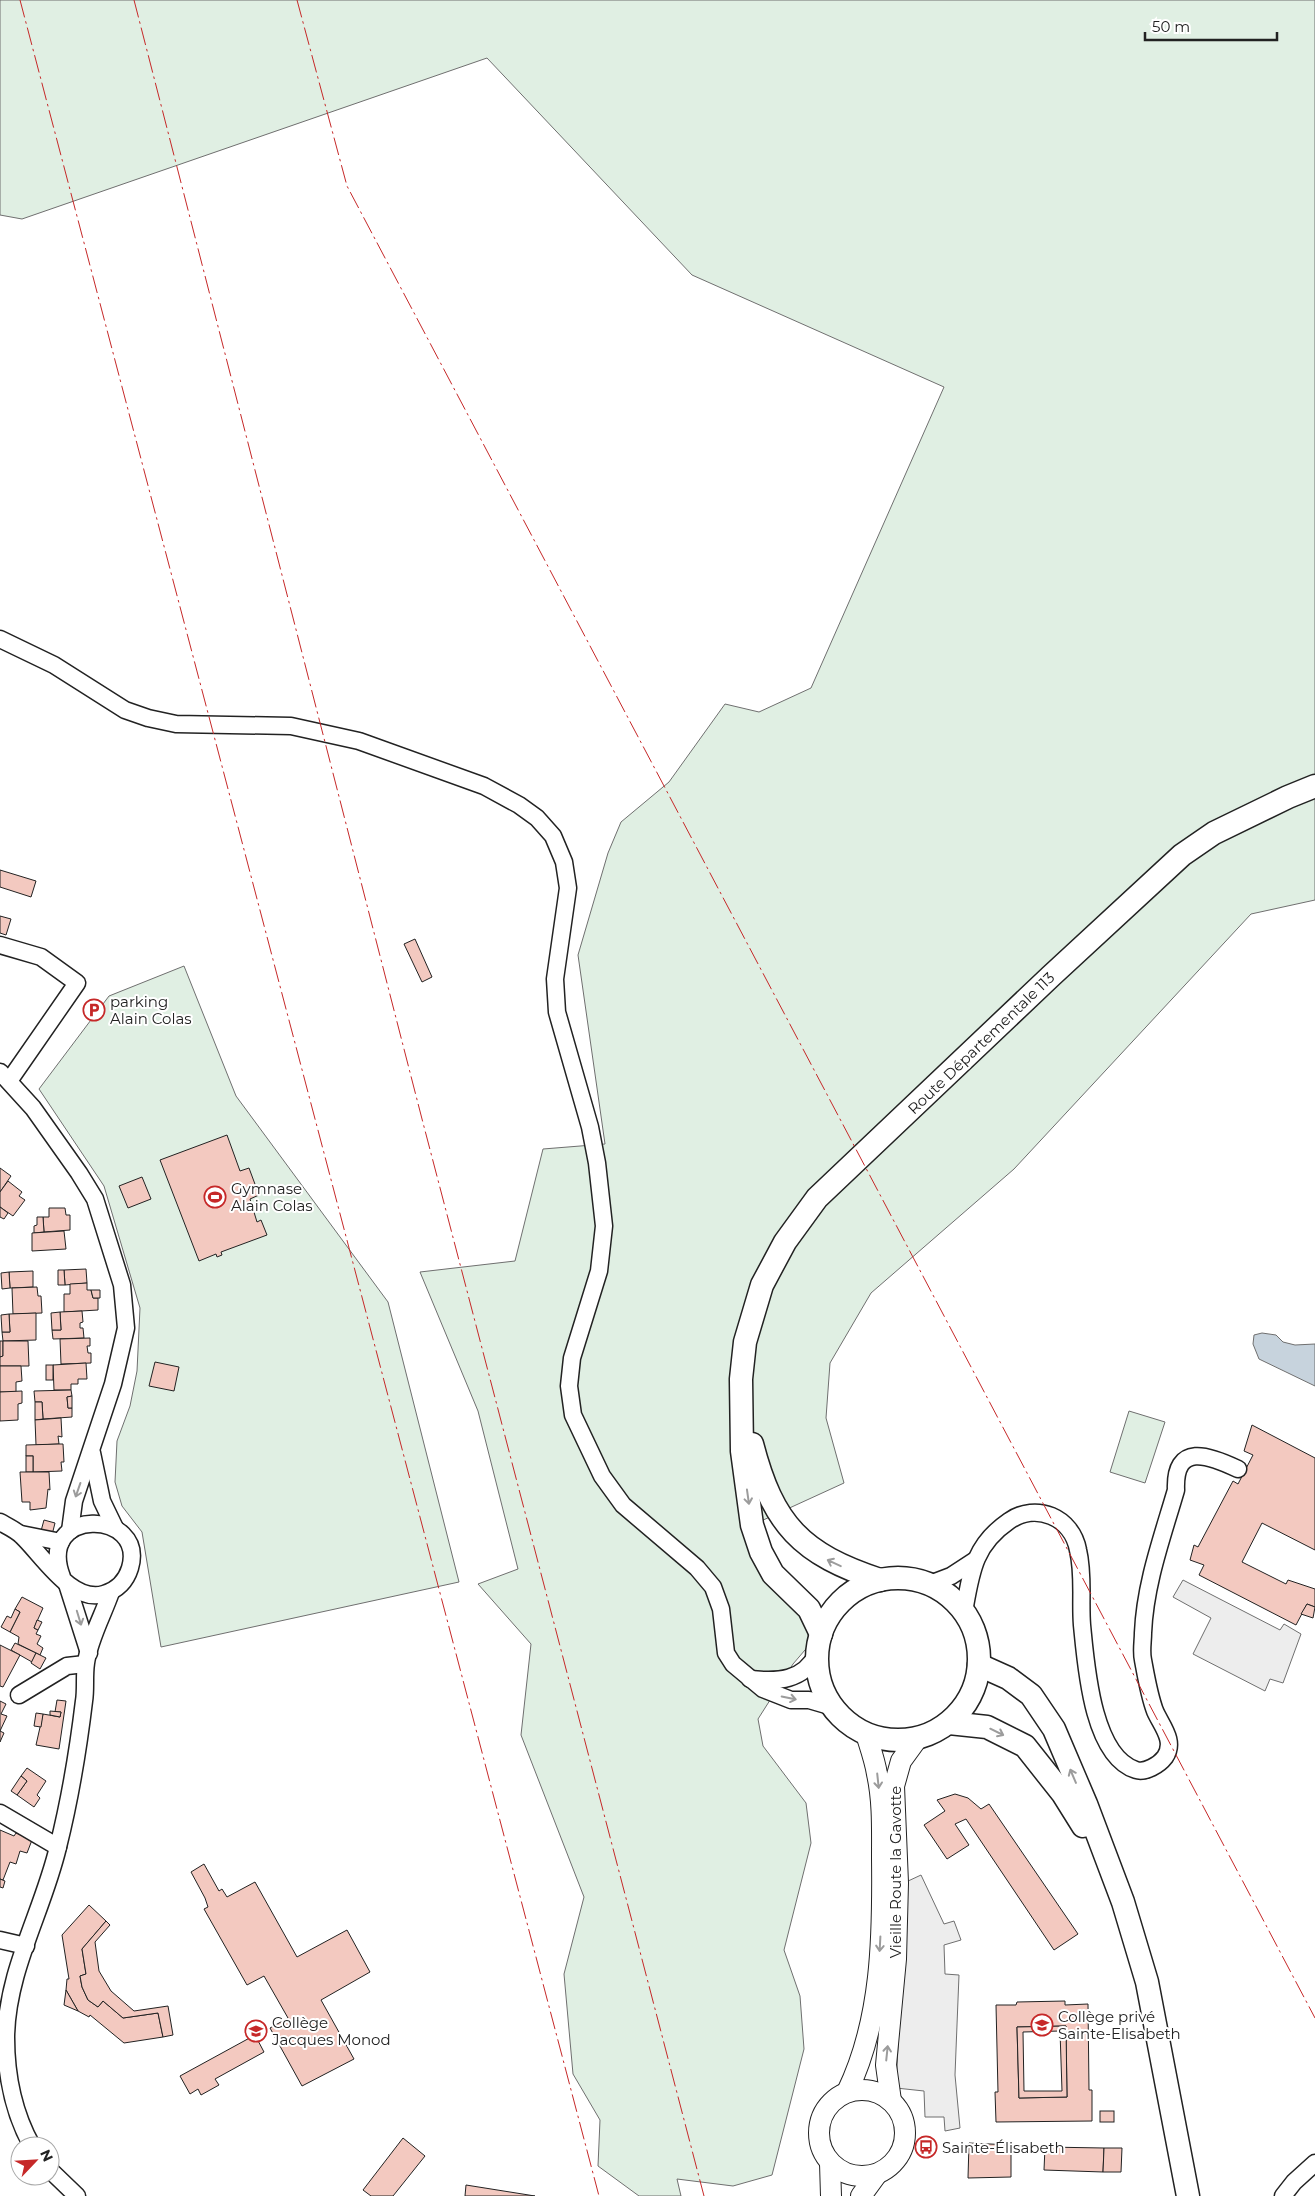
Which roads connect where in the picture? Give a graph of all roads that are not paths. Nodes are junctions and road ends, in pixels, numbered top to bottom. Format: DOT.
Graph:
graph roads {
  1 [pos="0,639"];
  2 [pos="1315,786"];
  3 [pos="0,945"];
  4 [pos="4,1077"];
  5 [pos="741,1379"];
  6 [pos="92,1451"];
  7 [pos="1238,1469"];
  8 [pos="0,1522"];
  9 [pos="115,1528"];
  10 [pos="21,1534"];
  11 [pos="66,1537"];
  12 [pos="974,1561"];
  13 [pos="64,1580"];
  14 [pos="880,1580"];
  15 [pos="930,1584"];
  16 [pos="111,1592"];
  17 [pos="964,1612"];
  18 [pos="819,1644"];
  19 [pos="87,1658"];
  20 [pos="979,1665"];
  21 [pos="747,1678"];
  22 [pos="19,1695"];
  23 [pos="833,1707"];
  24 [pos="949,1723"];
  25 [pos="866,1734"];
  26 [pos="916,1738"];
  27 [pos="0,1813"];
  28 [pos="58,1847"];
  29 [pos="1110,1870"];
  30 [pos="0,1940"];
  31 [pos="26,1946"];
  32 [pos="847,2092"];
  33 [pos="891,2101"];
  34 [pos="27,2136"];
  35 [pos="830,2163"];
  36 [pos="1315,2163"];
  37 [pos="878,2174"];
  38 [pos="60,2180"];
  39 [pos="77,2196"];
  40 [pos="831,2196"];
  41 [pos="861,2196"];
  42 [pos="1188,2196"];
  43 [pos="1283,2196"];
  1 -- 21 [label="street"];
  2 -- 5 [label="main road, Route Départementale 113"];
  3 -- 4 [label="street"];
  4 -- 6 [label="street"];
  14 -- 5 [label="main road, Route Départementale 113, one-way"];
  5 -- 18 [label="main road, Route Départementale 113, one-way"];
  6 -- 9 [label="street"];
  6 -- 11 [label="street, one-way"];
  7 -- 12 [label="street"];
  8 -- 10 [label="street"];
  9 -- 11 [label="street"];
  9 -- 16 [label="street"];
  10 -- 11 [label="street"];
  10 -- 13 [label="street"];
  11 -- 13 [label="street"];
  12 -- 15 [label="street"];
  12 -- 17 [label="street"];
  13 -- 16 [label="street"];
  13 -- 19 [label="street, one-way"];
  14 -- 15 [label="main road"];
  14 -- 18 [label="main road"];
  15 -- 17 [label="main road"];
  16 -- 19 [label="street"];
  17 -- 20 [label="main road"];
  18 -- 21 [label="street"];
  18 -- 23 [label="main road"];
  19 -- 22 [label="street"];
  19 -- 28 [label="street"];
  20 -- 24 [label="main road"];
  29 -- 20 [label="main road, one-way"];
  21 -- 23 [label="street, one-way"];
  23 -- 25 [label="main road"];
  24 -- 26 [label="main road"];
  24 -- 29 [label="main road, one-way"];
  25 -- 26 [label="main road"];
  25 -- 32 [label="street, Vieille Route la Gavotte, one-way"];
  33 -- 26 [label="street, Vieille Route la Gavotte, one-way"];
  27 -- 28 [label="street"];
  28 -- 31 [label="street"];
  29 -- 42 [label="main road"];
  30 -- 31 [label="street"];
  31 -- 34 [label="street"];
  32 -- 33 [label="street"];
  32 -- 35 [label="street"];
  33 -- 37 [label="street"];
  35 -- 37 [label="street"];
  35 -- 40 [label="street"];
  36 -- 43 [label="street"];
  37 -- 41 [label="street"];
  38 -- 39 [label="street"];
}
